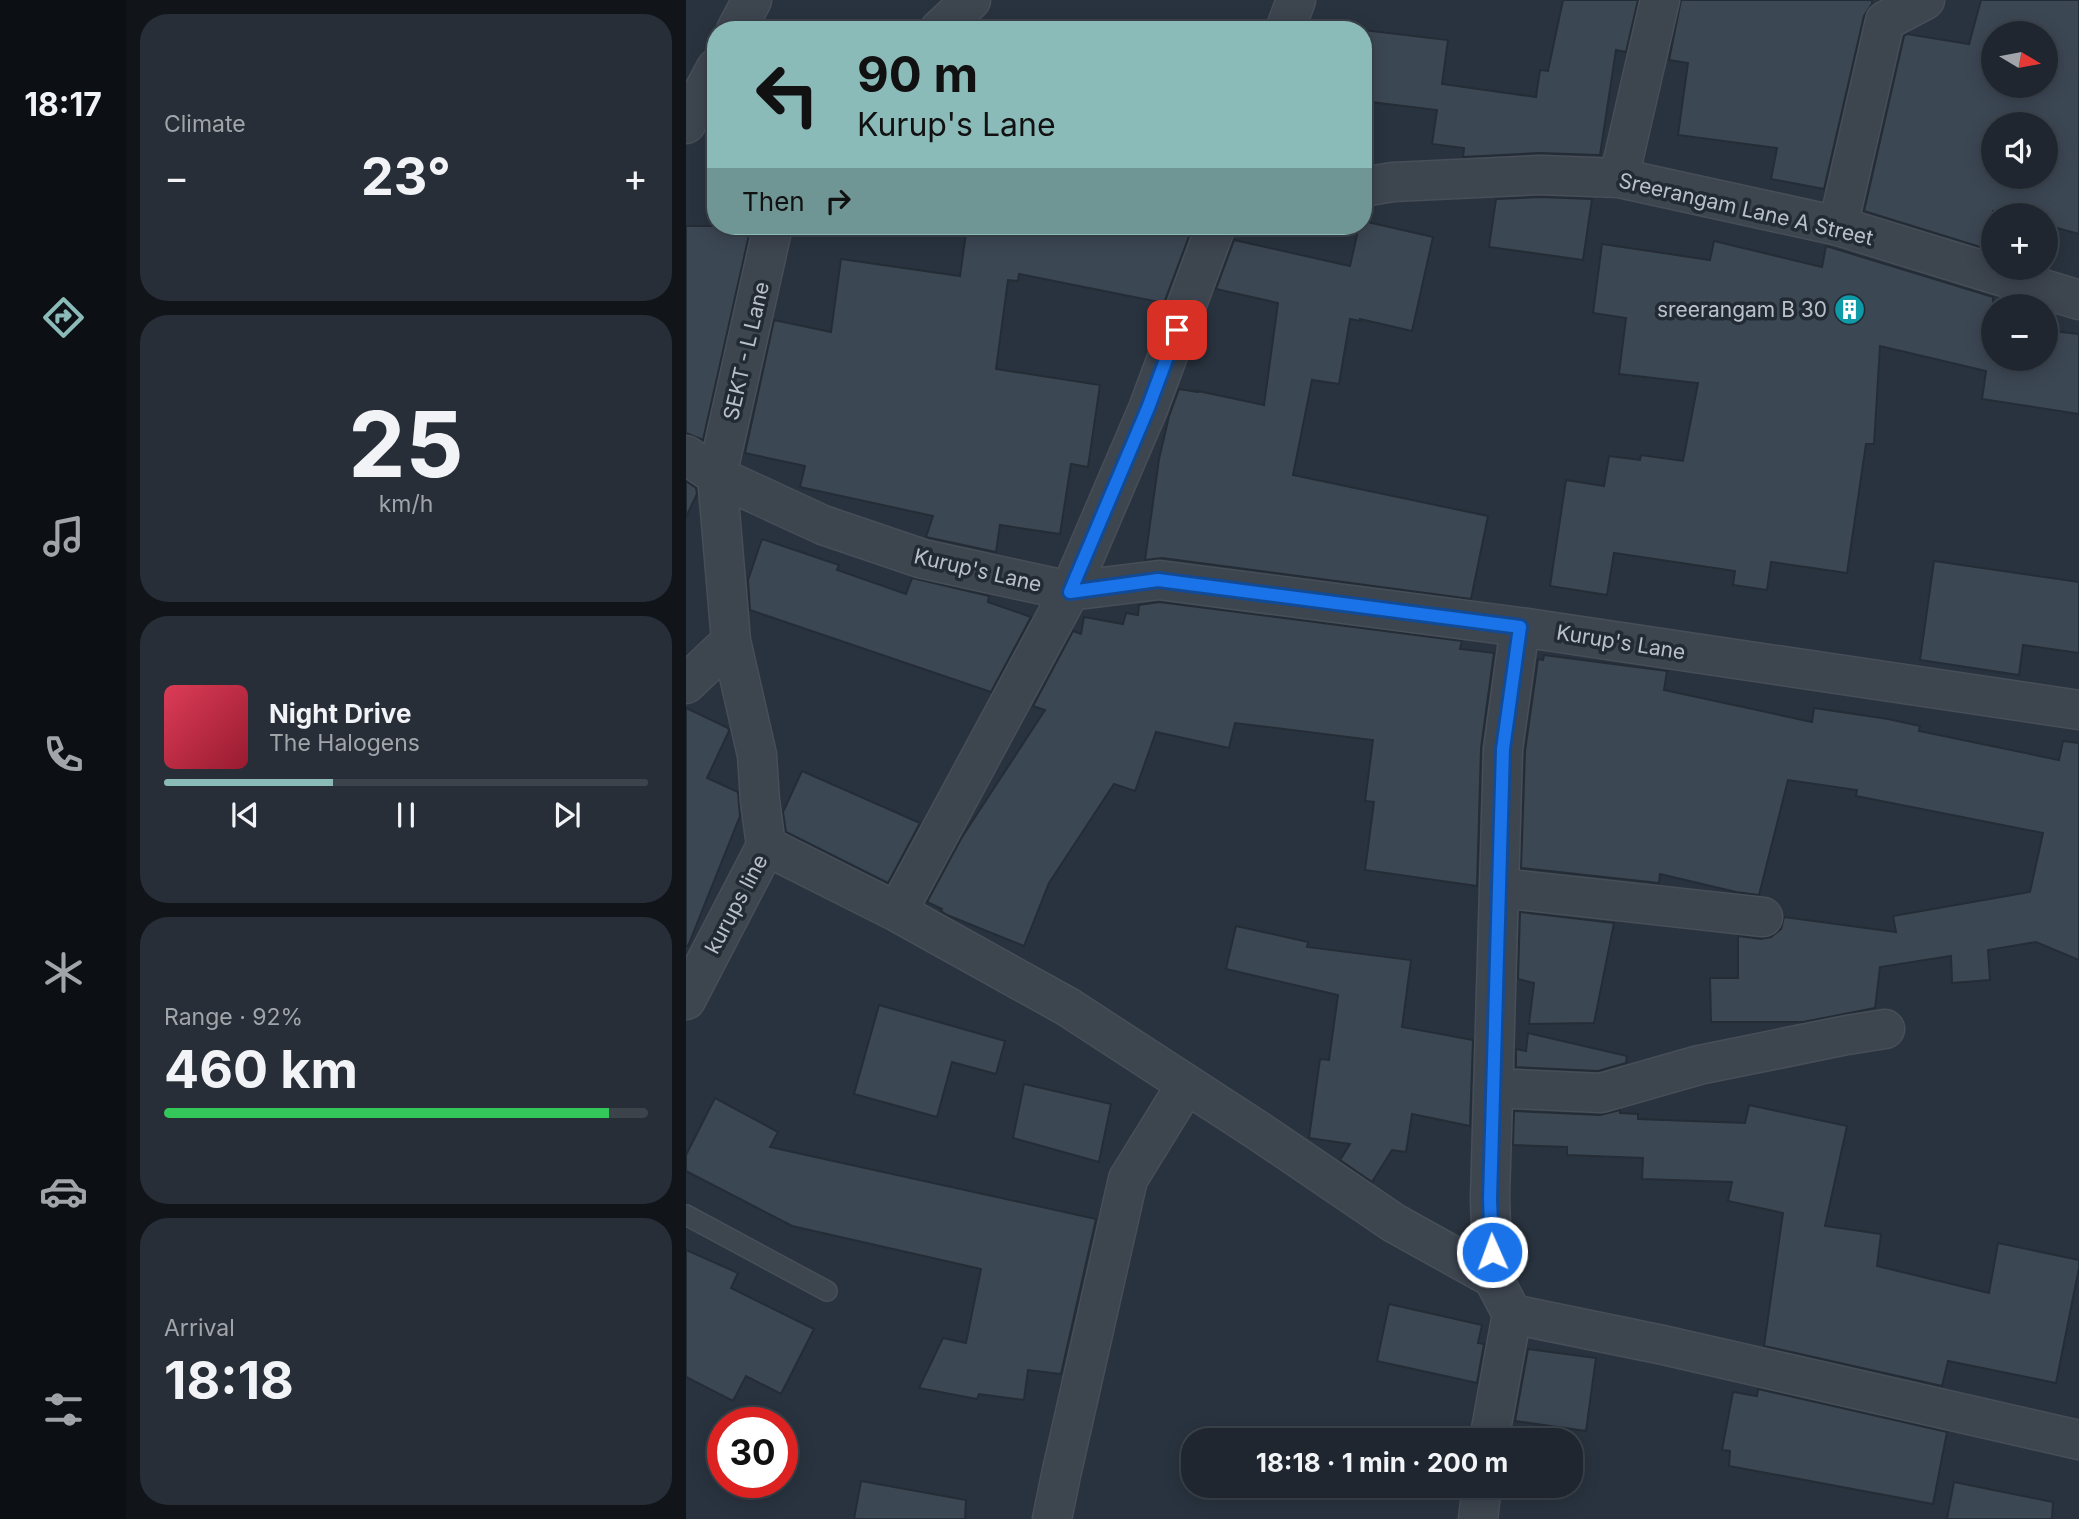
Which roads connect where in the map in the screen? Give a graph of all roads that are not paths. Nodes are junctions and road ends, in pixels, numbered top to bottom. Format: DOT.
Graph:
graph roads {
  1 [pos="752,0"];
  2 [pos="971,0"];
  3 [pos="1296,0"];
  4 [pos="1660,0"];
  5 [pos="1925,0"];
  6 [pos="741,21"];
  7 [pos="949,21"];
  8 [pos="1289,21"];
  9 [pos="707,85"];
  10 [pos="686,124"];
  11 [pos="1619,178"];
  12 [pos="1372,186"];
  13 [pos="1838,226"];
  14 [pos="771,235"];
  15 [pos="1213,235"];
  16 [pos="2079,300"];
  17 [pos="686,455"];
  18 [pos="717,476"];
  19 [pos="1070,592"];
  20 [pos="1520,627"];
  21 [pos="731,641"];
  22 [pos="686,684"];
  23 [pos="2079,710"];
  24 [pos="766,846"];
  25 [pos="1500,888"];
  26 [pos="897,912"];
  27 [pos="1763,917"];
  28 [pos="686,1000"];
  29 [pos="1885,1030"];
  30 [pos="1186,1085"];
  31 [pos="1493,1088"];
  32 [pos="686,1215"];
  33 [pos="1493,1278"];
  34 [pos="827,1291"];
  35 [pos="1512,1314"];
  36 [pos="1491,1428"];
  37 [pos="2079,1440"];
  38 [pos="1481,1498"];
  39 [pos="1052,1519"];
  40 [pos="1478,1519"];
  1 -- 6 [label="street"];
  2 -- 7 [label="street"];
  3 -- 8 [label="street"];
  4 -- 11 [label="street, Sreerangam Lane A Street"];
  5 -- 13 [label="street"];
  9 -- 10 [label="street"];
  11 -- 12 [label="street, Sreerangam Lane A Street"];
  11 -- 13 [label="street, Sreerangam Lane A Street"];
  13 -- 16 [label="street, Sreerangam Lane A Street"];
  14 -- 18 [label="street, SEKT - L Lane"];
  15 -- 19 [label="street"];
  17 -- 18 [label="street, Kurup's Lane"];
  18 -- 19 [label="street, Kurup's Lane"];
  18 -- 21 [label="street, SEKT - L Lane"];
  19 -- 20 [label="street, Kurup's Lane"];
  19 -- 26 [label="street"];
  20 -- 23 [label="street, Kurup's Lane"];
  20 -- 25 [label="street"];
  21 -- 22 [label="street"];
  21 -- 24 [label="street, SEKT - L Lane"];
  24 -- 26 [label="street"];
  24 -- 28 [label="street, kurups line"];
  25 -- 27 [label="street"];
  25 -- 31 [label="street"];
  26 -- 30 [label="street"];
  29 -- 31 [label="street"];
  30 -- 33 [label="street"];
  30 -- 39 [label="street"];
  31 -- 33 [label="street"];
  32 -- 34 [label="lane"];
  33 -- 35 [label="street"];
  35 -- 36 [label="street"];
  35 -- 37 [label="street"];
  38 -- 40 [label="street"];
}
